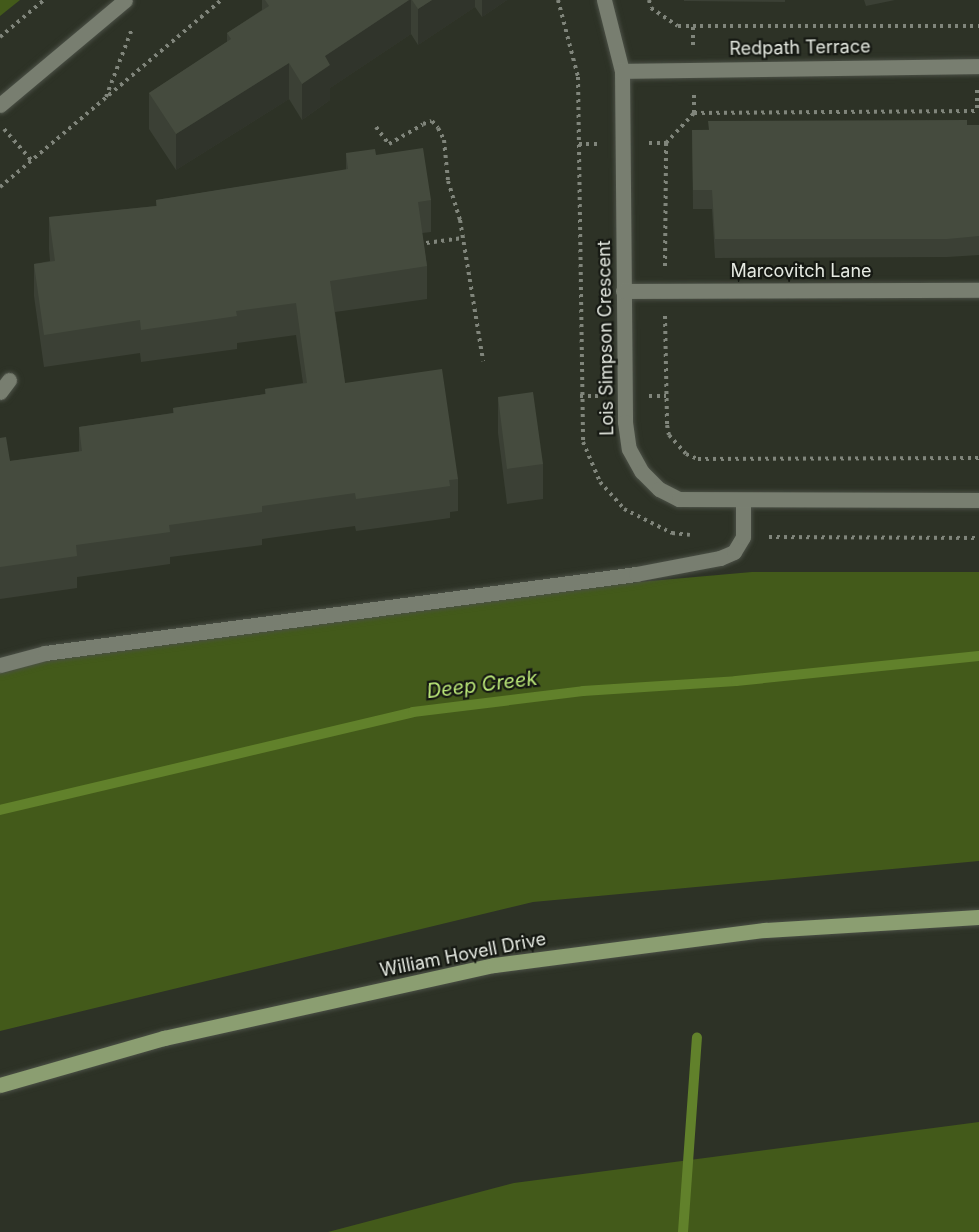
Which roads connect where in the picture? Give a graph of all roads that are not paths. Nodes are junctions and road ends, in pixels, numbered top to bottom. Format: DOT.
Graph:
graph roads {
  1 [pos="125,0"];
  2 [pos="604,0"];
  3 [pos="979,66"];
  4 [pos="622,71"];
  5 [pos="0,105"];
  6 [pos="979,290"];
  7 [pos="623,291"];
  8 [pos="979,500"];
  9 [pos="743,501"];
  10 [pos="0,665"];
  11 [pos="979,916"];
  12 [pos="0,1085"];
  1 -- 5 [label="street"];
  2 -- 4 [label="street, Lois Simpson Crescent"];
  3 -- 4 [label="street, Redpath Terrace"];
  4 -- 7 [label="street, Lois Simpson Crescent"];
  6 -- 7 [label="street, Marcovitch Lane"];
  7 -- 9 [label="street, Lois Simpson Crescent"];
  8 -- 9 [label="street, Lois Simpson Crescent"];
  9 -- 10 [label="street"];
  11 -- 12 [label="main road, William Hovell Drive"];
}
